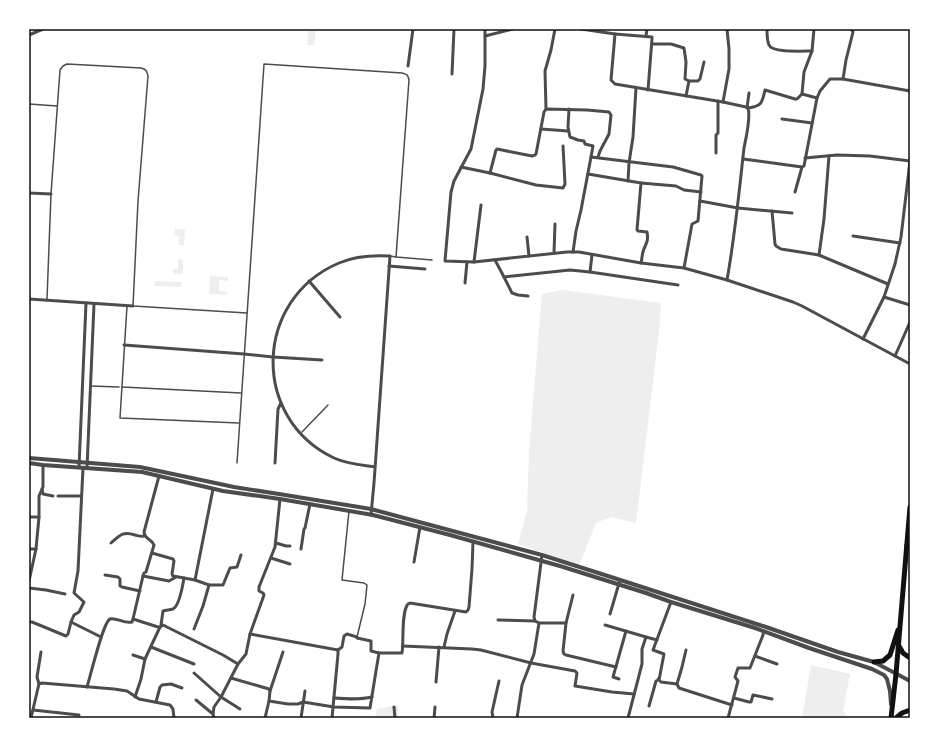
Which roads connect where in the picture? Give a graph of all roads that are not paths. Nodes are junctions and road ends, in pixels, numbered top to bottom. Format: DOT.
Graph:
graph roads {
  1 [pos="43,29"];
  2 [pos="413,29"];
  3 [pos="454,29"];
  4 [pos="485,29"];
  5 [pos="513,29"];
  6 [pos="555,29"];
  7 [pos="581,29"];
  8 [pos="647,29"];
  9 [pos="727,29"];
  10 [pos="767,29"];
  11 [pos="814,29"];
  12 [pos="851,29"];
  13 [pos="615,34"];
  14 [pos="29,35"];
  15 [pos="485,36"];
  16 [pos="646,36"];
  17 [pos="652,44"];
  18 [pos="812,51"];
  19 [pos="704,62"];
  20 [pos="408,66"];
  21 [pos="452,74"];
  22 [pos="843,79"];
  23 [pos="689,81"];
  24 [pos="636,88"];
  25 [pos="648,90"];
  26 [pos="910,91"];
  27 [pos="749,94"];
  28 [pos="802,94"];
  29 [pos="686,96"];
  30 [pos="816,98"];
  31 [pos="718,101"];
  32 [pos="723,102"];
  33 [pos="29,104"];
  34 [pos="57,106"];
  35 [pos="546,108"];
  36 [pos="748,108"];
  37 [pos="569,110"];
  38 [pos="782,119"];
  39 [pos="812,123"];
  40 [pos="541,129"];
  41 [pos="568,131"];
  42 [pos="563,146"];
  43 [pos="716,153"];
  44 [pos="829,156"];
  45 [pos="592,157"];
  46 [pos="598,157"];
  47 [pos="743,158"];
  48 [pos="805,158"];
  49 [pos="630,161"];
  50 [pos="910,161"];
  51 [pos="464,163"];
  52 [pos="461,167"];
  53 [pos="802,167"];
  54 [pos="473,170"];
  55 [pos="490,173"];
  56 [pos="588,174"];
  57 [pos="628,181"];
  58 [pos="641,183"];
  59 [pos="701,192"];
  60 [pos="795,192"];
  61 [pos="29,193"];
  62 [pos="51,194"];
  63 [pos="700,201"];
  64 [pos="481,205"];
  65 [pos="738,208"];
  66 [pos="772,211"];
  67 [pos="792,213"];
  68 [pos="555,224"];
  69 [pos="853,236"];
  70 [pos="527,237"];
  71 [pos="900,243"];
  72 [pos="573,252"];
  73 [pos="554,253"];
  74 [pos="592,255"];
  75 [pos="819,255"];
  76 [pos="390,256"];
  77 [pos="529,256"];
  78 [pos="396,258"];
  79 [pos="432,260"];
  80 [pos="495,260"];
  81 [pos="467,262"];
  82 [pos="474,262"];
  83 [pos="641,263"];
  84 [pos="389,266"];
  85 [pos="684,268"];
  86 [pos="425,269"];
  87 [pos="590,272"];
  88 [pos="504,277"];
  89 [pos="727,280"];
  90 [pos="310,281"];
  91 [pos="465,283"];
  92 [pos="888,284"];
  93 [pos="678,285"];
  94 [pos="528,296"];
  95 [pos="884,297"];
  96 [pos="29,299"];
  97 [pos="47,300"];
  98 [pos="86,303"];
  99 [pos="94,304"];
  100 [pos="910,305"];
  101 [pos="127,306"];
  102 [pos="133,306"];
  103 [pos="247,313"];
  104 [pos="340,317"];
  105 [pos="910,322"];
  106 [pos="863,339"];
  107 [pos="124,345"];
  108 [pos="244,354"];
  109 [pos="895,356"];
  110 [pos="273,357"];
  111 [pos="322,360"];
  112 [pos="910,364"];
  113 [pos="91,386"];
  114 [pos="120,387"];
  115 [pos="241,393"];
  116 [pos="281,403"];
  117 [pos="328,405"];
  118 [pos="239,423"];
  119 [pos="301,434"];
  120 [pos="29,458"];
  121 [pos="29,463"];
  122 [pos="237,463"];
  123 [pos="275,463"];
  124 [pos="44,465"];
  125 [pos="83,466"];
  126 [pos="375,468"];
  127 [pos="159,476"];
  128 [pos="42,489"];
  129 [pos="214,489"];
  130 [pos="53,496"];
  131 [pos="58,496"];
  132 [pos="81,496"];
  133 [pos="280,499"];
  134 [pos="310,504"];
  135 [pos="910,507"];
  136 [pos="371,510"];
  137 [pos="349,511"];
  138 [pos="370,515"];
  139 [pos="29,517"];
  140 [pos="39,517"];
  141 [pos="420,527"];
  142 [pos="144,536"];
  143 [pos="910,541"];
  144 [pos="473,542"];
  145 [pos="111,543"];
  146 [pos="276,543"];
  147 [pos="494,545"];
  148 [pos="290,546"];
  149 [pos="907,546"];
  150 [pos="29,549"];
  151 [pos="36,549"];
  152 [pos="301,549"];
  153 [pos="152,553"];
  154 [pos="240,555"];
  155 [pos="542,555"];
  156 [pos="271,558"];
  157 [pos="540,561"];
  158 [pos="414,562"];
  159 [pos="290,564"];
  160 [pos="30,572"];
  161 [pos="105,575"];
  162 [pos="143,576"];
  163 [pos="177,577"];
  164 [pos="184,578"];
  165 [pos="29,580"];
  166 [pos="195,580"];
  167 [pos="619,582"];
  168 [pos="209,584"];
  169 [pos="29,588"];
  170 [pos="140,591"];
  171 [pos="65,594"];
  172 [pos="573,595"];
  173 [pos="671,602"];
  174 [pos="455,611"];
  175 [pos="610,614"];
  176 [pos="133,619"];
  177 [pos="498,620"];
  178 [pos="535,621"];
  179 [pos="29,622"];
  180 [pos="71,622"];
  181 [pos="539,623"];
  182 [pos="566,623"];
  183 [pos="900,624"];
  184 [pos="605,625"];
  185 [pos="160,626"];
  186 [pos="756,626"];
  187 [pos="194,629"];
  188 [pos="765,629"];
  189 [pos="626,631"];
  190 [pos="250,634"];
  191 [pos="781,634"];
  192 [pos="101,637"];
  193 [pos="357,637"];
  194 [pos="646,637"];
  195 [pos="657,640"];
  196 [pos="899,645"];
  197 [pos="151,646"];
  198 [pos="403,646"];
  199 [pos="439,647"];
  200 [pos="444,647"];
  201 [pos="338,650"];
  202 [pos="686,650"];
  203 [pos="41,652"];
  204 [pos="283,652"];
  205 [pos="379,653"];
  206 [pos="133,655"];
  207 [pos="755,656"];
  208 [pos="910,658"];
  209 [pos="145,659"];
  210 [pos="874,662"];
  211 [pos="531,663"];
  212 [pos="194,664"];
  213 [pos="238,664"];
  214 [pos="777,664"];
  215 [pos="616,666"];
  216 [pos="194,673"];
  217 [pos="896,674"];
  218 [pos="659,676"];
  219 [pos="231,678"];
  220 [pos="619,679"];
  221 [pos="499,681"];
  222 [pos="910,681"];
  223 [pos="436,682"];
  224 [pos="39,684"];
  225 [pos="678,684"];
  226 [pos="88,687"];
  227 [pos="182,688"];
  228 [pos="270,691"];
  229 [pos="305,691"];
  230 [pos="634,694"];
  231 [pos="135,697"];
  232 [pos="221,697"];
  233 [pos="372,697"];
  234 [pos="334,698"];
  235 [pos="734,698"];
  236 [pos="772,699"];
  237 [pos="196,700"];
  238 [pos="269,701"];
  239 [pos="156,702"];
  240 [pos="303,702"];
  241 [pos="732,705"];
  242 [pos="649,706"];
  243 [pos="334,707"];
  244 [pos="394,707"];
  245 [pos="435,707"];
  246 [pos="240,708"];
  247 [pos="33,710"];
  248 [pos="910,710"];
  249 [pos="213,714"];
  250 [pos="79,715"];
  251 [pos="893,717"];
  252 [pos="31,718"];
  253 [pos="174,718"];
  254 [pos="214,718"];
  255 [pos="265,718"];
  256 [pos="301,718"];
  257 [pos="332,718"];
  258 [pos="394,718"];
  259 [pos="434,718"];
  260 [pos="494,718"];
  261 [pos="517,718"];
  262 [pos="628,718"];
  263 [pos="728,718"];
  1 -- 14 [label="street"];
  2 -- 20 [label="street"];
  3 -- 21 [label="street"];
  4 -- 15 [label="street"];
  5 -- 15 [label="street"];
  6 -- 35 [label="street"];
  7 -- 13 [label="street"];
  8 -- 16 [label="street"];
  9 -- 32 [label="street"];
  10 -- 18 [label="street"];
  11 -- 18 [label="street"];
  12 -- 22 [label="street"];
  13 -- 16 [label="street"];
  13 -- 24 [label="street"];
  15 -- 51 [label="street"];
  16 -- 17 [label="street"];
  17 -- 23 [label="street"];
  17 -- 25 [label="street"];
  18 -- 28 [label="street"];
  19 -- 23 [label="street"];
  22 -- 26 [label="street"];
  22 -- 30 [label="street"];
  23 -- 29 [label="street"];
  24 -- 25 [label="street"];
  24 -- 49 [label="street"];
  25 -- 29 [label="street"];
  27 -- 36 [label="street"];
  28 -- 30 [label="street"];
  28 -- 36 [label="street"];
  29 -- 31 [label="street"];
  30 -- 39 [label="street"];
  31 -- 32 [label="street"];
  31 -- 43 [label="street"];
  32 -- 36 [label="street"];
  33 -- 34 [label="lane"];
  34 -- 62 [label="lane"];
  34 -- 102 [label="lane"];
  35 -- 37 [label="street"];
  35 -- 40 [label="street"];
  36 -- 47 [label="street"];
  37 -- 41 [label="street"];
  37 -- 46 [label="street"];
  38 -- 39 [label="street"];
  39 -- 48 [label="street"];
  40 -- 41 [label="street"];
  40 -- 55 [label="street"];
  41 -- 45 [label="street"];
  42 -- 55 [label="street"];
  44 -- 48 [label="street"];
  44 -- 50 [label="street"];
  44 -- 75 [label="street"];
  45 -- 46 [label="street"];
  45 -- 56 [label="street"];
  46 -- 49 [label="street"];
  47 -- 53 [label="street"];
  47 -- 65 [label="street"];
  48 -- 53 [label="street"];
  49 -- 57 [label="street"];
  49 -- 59 [label="street"];
  50 -- 71 [label="street"];
  51 -- 52 [label="street"];
  51 -- 54 [label="street"];
  52 -- 54 [label="street"];
  52 -- 81 [label="street"];
  53 -- 60 [label="street"];
  54 -- 55 [label="street"];
  56 -- 57 [label="street"];
  56 -- 72 [label="street"];
  57 -- 58 [label="street"];
  58 -- 59 [label="street"];
  58 -- 83 [label="street"];
  59 -- 63 [label="street"];
  61 -- 62 [label="street"];
  62 -- 97 [label="lane"];
  63 -- 65 [label="street"];
  63 -- 85 [label="street"];
  64 -- 82 [label="street"];
  65 -- 66 [label="street"];
  65 -- 89 [label="street"];
  66 -- 67 [label="street"];
  66 -- 75 [label="street"];
  68 -- 73 [label="street"];
  69 -- 71 [label="street"];
  70 -- 77 [label="street"];
  71 -- 92 [label="street"];
  72 -- 73 [label="street"];
  72 -- 74 [label="street"];
  73 -- 77 [label="street"];
  74 -- 83 [label="street"];
  74 -- 87 [label="street"];
  75 -- 92 [label="street"];
  76 -- 78 [label="lane"];
  76 -- 84 [label="street"];
  76 -- 90 [label="street"];
  77 -- 80 [label="street"];
  78 -- 79 [label="lane"];
  78 -- 103 [label="lane"];
  80 -- 82 [label="street"];
  80 -- 88 [label="street"];
  81 -- 82 [label="street"];
  81 -- 91 [label="street"];
  83 -- 85 [label="street"];
  84 -- 86 [label="street"];
  84 -- 126 [label="street"];
  85 -- 89 [label="street"];
  87 -- 88 [label="street"];
  87 -- 93 [label="street"];
  88 -- 94 [label="street"];
  89 -- 106 [label="street"];
  90 -- 104 [label="street"];
  90 -- 110 [label="street"];
  92 -- 95 [label="street"];
  95 -- 100 [label="street"];
  95 -- 106 [label="street"];
  96 -- 97 [label="street"];
  97 -- 98 [label="street"];
  98 -- 99 [label="street"];
  98 -- 125 [label="street"];
  99 -- 101 [label="street"];
  99 -- 113 [label="street"];
  101 -- 102 [label="street"];
  101 -- 107 [label="lane"];
  102 -- 103 [label="lane"];
  103 -- 108 [label="lane"];
  105 -- 109 [label="street"];
  106 -- 109 [label="street"];
  107 -- 108 [label="street"];
  107 -- 114 [label="lane"];
  108 -- 110 [label="street"];
  108 -- 115 [label="lane"];
  109 -- 112 [label="street"];
  110 -- 111 [label="street"];
  110 -- 116 [label="street"];
  113 -- 114 [label="lane"];
  113 -- 125 [label="street"];
  114 -- 115 [label="lane"];
  114 -- 118 [label="lane"];
  115 -- 118 [label="lane"];
  116 -- 119 [label="street"];
  116 -- 123 [label="street"];
  117 -- 119 [label="lane"];
  118 -- 122 [label="lane"];
  119 -- 126 [label="street"];
  120 -- 125 [label="street"];
  121 -- 124 [label="street"];
  124 -- 125 [label="street"];
  124 -- 128 [label="street"];
  125 -- 127 [label="street"];
  125 -- 132 [label="street"];
  125 -- 136 [label="street"];
  126 -- 136 [label="street"];
  127 -- 129 [label="street"];
  127 -- 142 [label="street"];
  128 -- 130 [label="street"];
  128 -- 140 [label="street"];
  129 -- 133 [label="street"];
  129 -- 166 [label="street"];
  131 -- 132 [label="street"];
  132 -- 180 [label="street"];
  133 -- 134 [label="street"];
  133 -- 146 [label="street"];
  134 -- 137 [label="street"];
  134 -- 152 [label="street"];
  135 -- 149 [label="highway"];
  136 -- 138 [label="street"];
  136 -- 147 [label="street"];
  137 -- 138 [label="street"];
  137 -- 193 [label="lane"];
  138 -- 141 [label="street"];
  139 -- 140 [label="street"];
  140 -- 151 [label="street"];
  141 -- 144 [label="street"];
  141 -- 158 [label="street"];
  142 -- 145 [label="street"];
  142 -- 153 [label="street"];
  143 -- 149 [label="highway"];
  144 -- 147 [label="street"];
  144 -- 174 [label="street"];
  146 -- 148 [label="street"];
  146 -- 156 [label="street"];
  147 -- 155 [label="street"];
  147 -- 157 [label="street"];
  149 -- 183 [label="highway"];
  150 -- 151 [label="street"];
  151 -- 160 [label="street"];
  153 -- 162 [label="street"];
  153 -- 163 [label="street"];
  154 -- 168 [label="street"];
  155 -- 157 [label="street"];
  155 -- 167 [label="street"];
  156 -- 159 [label="street"];
  156 -- 190 [label="street"];
  157 -- 167 [label="street"];
  157 -- 178 [label="street"];
  160 -- 165 [label="street"];
  161 -- 170 [label="street"];
  162 -- 163 [label="street"];
  162 -- 170 [label="street"];
  163 -- 164 [label="street"];
  164 -- 166 [label="street"];
  164 -- 185 [label="street"];
  166 -- 168 [label="street"];
  167 -- 173 [label="street"];
  167 -- 175 [label="street"];
  167 -- 186 [label="street"];
  168 -- 187 [label="street"];
  169 -- 171 [label="street"];
  170 -- 176 [label="street"];
  172 -- 182 [label="street"];
  173 -- 186 [label="street"];
  173 -- 195 [label="street"];
  174 -- 198 [label="street"];
  174 -- 200 [label="street"];
  176 -- 185 [label="street"];
  176 -- 192 [label="street"];
  177 -- 178 [label="street"];
  178 -- 181 [label="street"];
  179 -- 180 [label="street"];
  180 -- 192 [label="street"];
  181 -- 182 [label="street"];
  181 -- 211 [label="street"];
  182 -- 215 [label="street"];
  183 -- 196 [label="highway"];
  183 -- 210 [label="highway"];
  184 -- 189 [label="street"];
  185 -- 197 [label="street"];
  185 -- 213 [label="street"];
  186 -- 188 [label="street"];
  188 -- 191 [label="street"];
  188 -- 207 [label="street"];
  189 -- 194 [label="street"];
  189 -- 215 [label="street"];
  190 -- 201 [label="street"];
  190 -- 213 [label="street"];
  191 -- 210 [label="street"];
  191 -- 251 [label="street"];
  192 -- 226 [label="street"];
  193 -- 201 [label="street"];
  193 -- 205 [label="street"];
  194 -- 195 [label="street"];
  194 -- 230 [label="street"];
  195 -- 218 [label="street"];
  196 -- 208 [label="highway"];
  196 -- 217 [label="highway"];
  197 -- 209 [label="street"];
  197 -- 212 [label="street"];
  198 -- 199 [label="street"];
  198 -- 205 [label="street"];
  199 -- 200 [label="street"];
  199 -- 223 [label="street"];
  200 -- 211 [label="street"];
  201 -- 234 [label="street"];
  202 -- 225 [label="street"];
  203 -- 224 [label="street"];
  204 -- 228 [label="street"];
  205 -- 233 [label="street"];
  206 -- 209 [label="street"];
  207 -- 214 [label="street"];
  207 -- 235 [label="street"];
  209 -- 231 [label="street"];
  210 -- 217 [label="street"];
  211 -- 230 [label="street"];
  211 -- 261 [label="street"];
  213 -- 219 [label="street"];
  215 -- 220 [label="street"];
  216 -- 232 [label="street"];
  217 -- 222 [label="street"];
  217 -- 251 [label="highway"];
  218 -- 225 [label="street"];
  218 -- 242 [label="street"];
  219 -- 228 [label="street"];
  219 -- 232 [label="street"];
  221 -- 260 [label="street"];
  224 -- 226 [label="street"];
  224 -- 247 [label="street"];
  225 -- 241 [label="street"];
  226 -- 231 [label="street"];
  227 -- 239 [label="street"];
  228 -- 238 [label="street"];
  229 -- 240 [label="street"];
  230 -- 262 [label="street"];
  231 -- 239 [label="street"];
  232 -- 246 [label="street"];
  232 -- 249 [label="street"];
  233 -- 234 [label="street"];
  233 -- 243 [label="street"];
  234 -- 243 [label="street"];
  235 -- 236 [label="street"];
  235 -- 241 [label="street"];
  237 -- 249 [label="street"];
  238 -- 240 [label="street"];
  238 -- 255 [label="street"];
  239 -- 253 [label="street"];
  240 -- 243 [label="street"];
  240 -- 256 [label="street"];
  241 -- 263 [label="street"];
  243 -- 257 [label="street"];
  244 -- 258 [label="street"];
  245 -- 259 [label="street"];
  247 -- 250 [label="street"];
  247 -- 252 [label="street"];
  248 -- 251 [label="highway"];
  249 -- 254 [label="street"];
}
